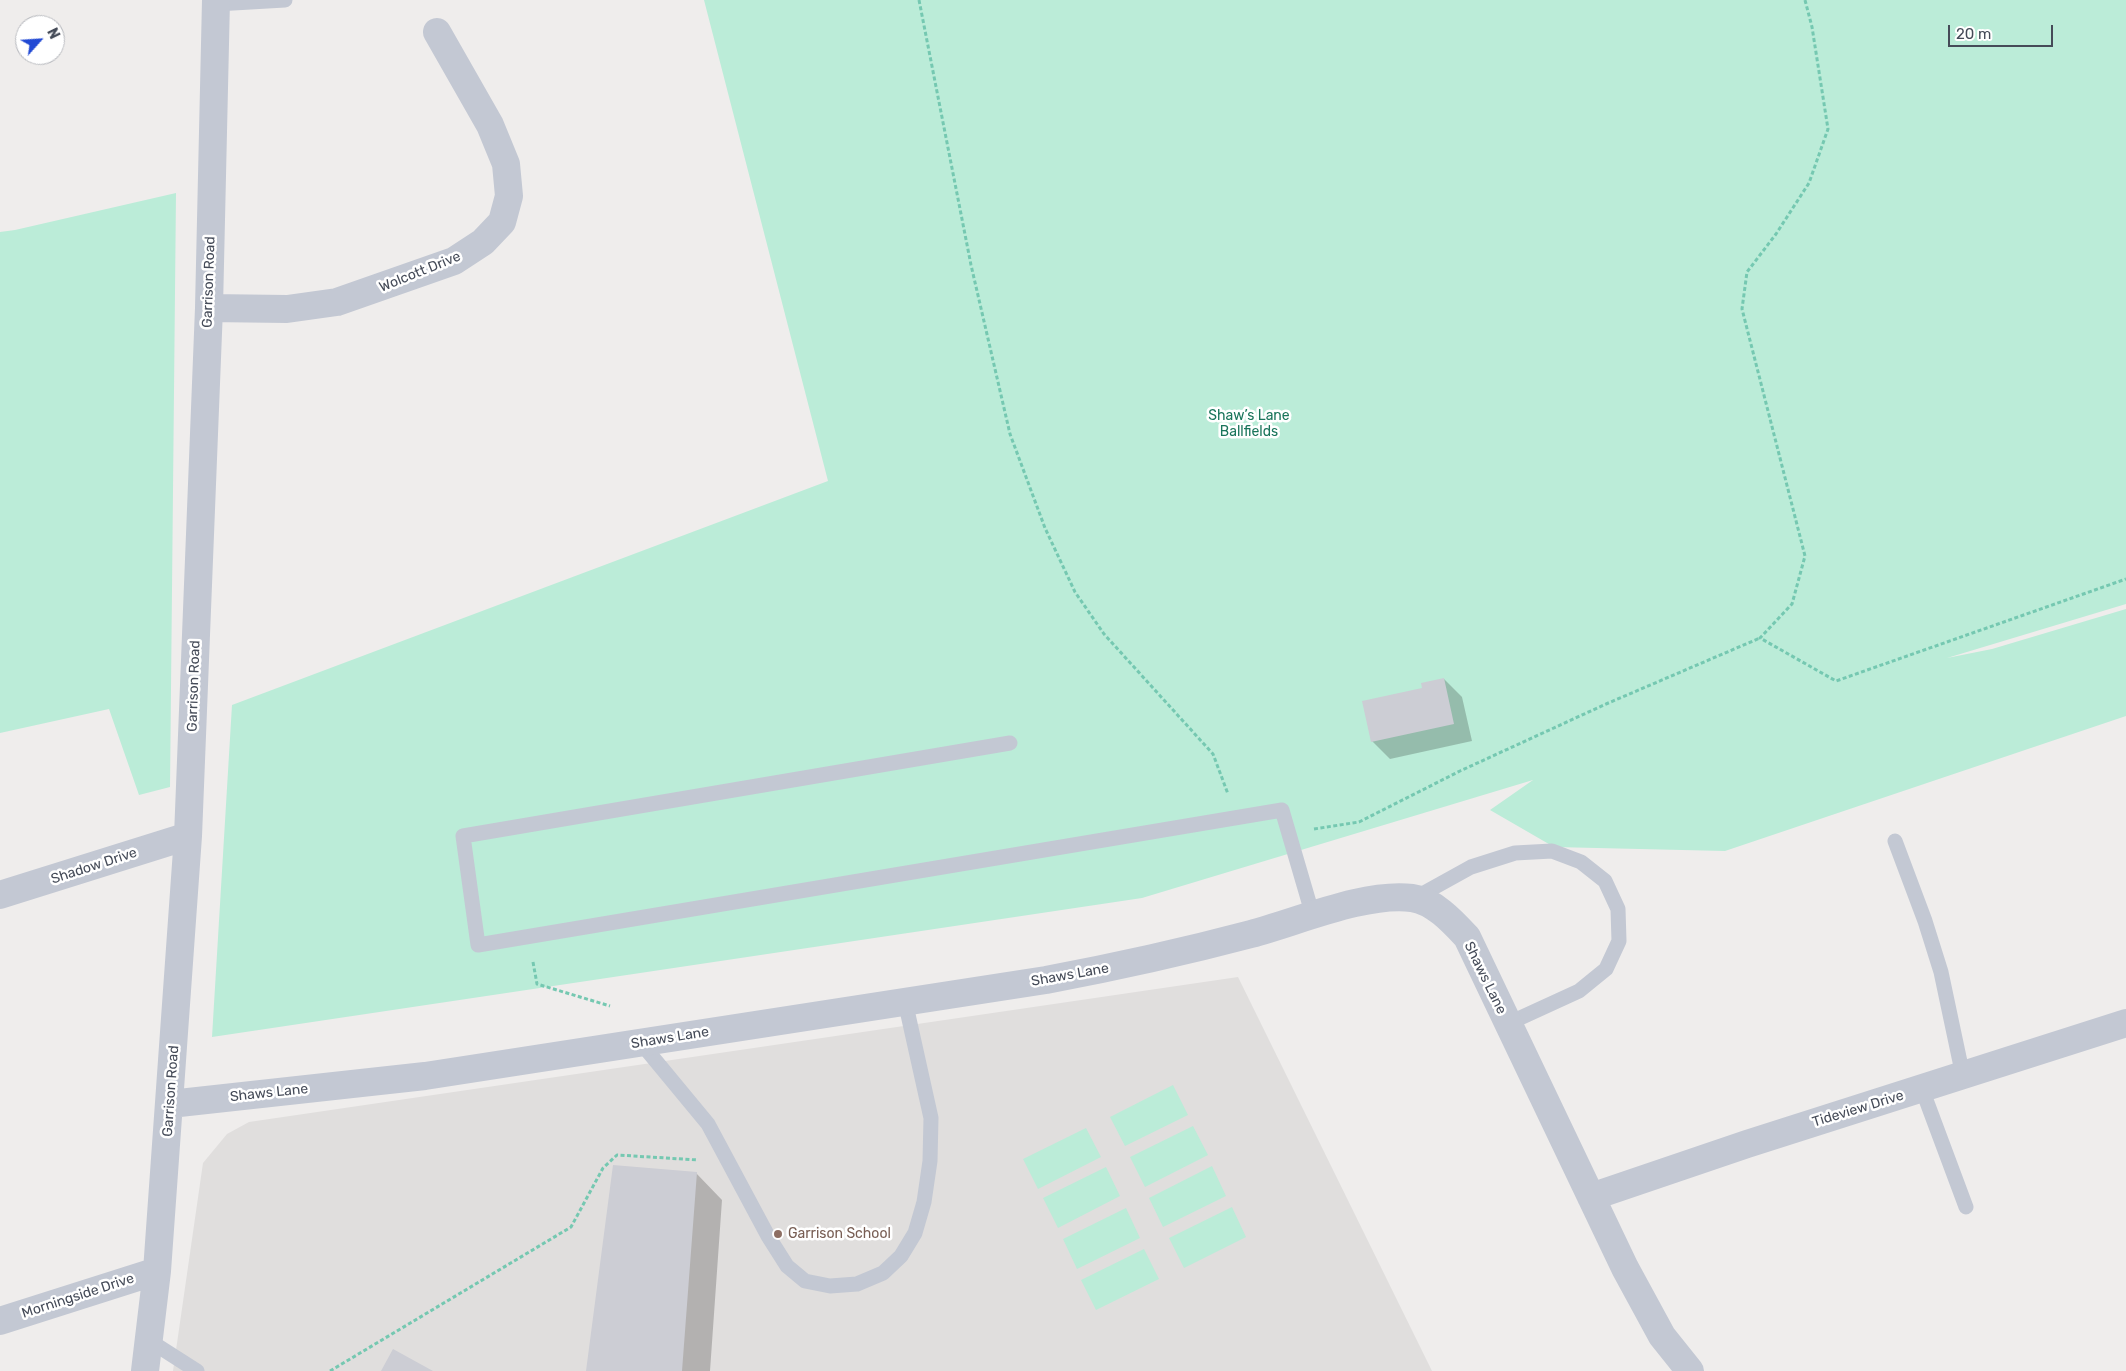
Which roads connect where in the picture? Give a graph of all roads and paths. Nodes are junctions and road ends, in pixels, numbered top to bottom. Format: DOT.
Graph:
graph roads {
  1 [pos="285,0"];
  2 [pos="919,0"];
  3 [pos="1805,0"];
  4 [pos="216,2"];
  5 [pos="437,32"];
  6 [pos="209,308"];
  7 [pos="2126,579"];
  8 [pos="1760,638"];
  9 [pos="1010,743"];
  10 [pos="1237,818"];
  11 [pos="1288,833"];
  12 [pos="188,836"];
  13 [pos="1895,841"];
  14 [pos="0,896"];
  15 [pos="1415,898"];
  16 [pos="1312,916"];
  17 [pos="537,984"];
  18 [pos="905,1001"];
  19 [pos="610,1006"];
  20 [pos="2126,1023"];
  21 [pos="1507,1024"];
  22 [pos="641,1043"];
  23 [pos="1963,1076"];
  24 [pos="1922,1089"];
  25 [pos="170,1104"];
  26 [pos="704,1161"];
  27 [pos="1591,1197"];
  28 [pos="1966,1207"];
  29 [pos="157,1271"];
  30 [pos="0,1320"];
  31 [pos="150,1342"];
  32 [pos="145,1371"];
  33 [pos="197,1371"];
  34 [pos="330,1371"];
  35 [pos="1690,1371"];
  1 -- 4 [label="lane"];
  2 -- 10 [label="path"];
  3 -- 8 [label="path"];
  4 -- 6 [label="street, Garrison Road"];
  5 -- 6 [label="street, Wolcott Drive"];
  6 -- 12 [label="street, Garrison Road"];
  7 -- 8 [label="path"];
  8 -- 11 [label="path"];
  9 -- 10 [label="lane"];
  10 -- 11 [label="lane"];
  11 -- 16 [label="lane"];
  12 -- 14 [label="street, Shadow Drive"];
  12 -- 25 [label="street, Garrison Road"];
  13 -- 23 [label="lane"];
  15 -- 16 [label="street, Shaws Lane"];
  15 -- 21 [label="street, Shaws Lane"];
  15 -- 21 [label="lane"];
  16 -- 18 [label="street, Shaws Lane"];
  17 -- 19 [label="path"];
  18 -- 22 [label="street, Shaws Lane"];
  18 -- 22 [label="lane"];
  20 -- 23 [label="street, Tideview Drive"];
  21 -- 27 [label="street, Shaws Lane"];
  22 -- 25 [label="street, Shaws Lane"];
  23 -- 24 [label="street, Tideview Drive"];
  24 -- 27 [label="street, Tideview Drive"];
  24 -- 28 [label="lane"];
  25 -- 29 [label="street, Garrison Road"];
  26 -- 34 [label="path"];
  27 -- 35 [label="street, Shaws Lane"];
  29 -- 30 [label="street, Morningside Drive"];
  29 -- 31 [label="street, Garrison Road"];
  31 -- 32 [label="street, Garrison Road"];
  31 -- 33 [label="lane"];
}
